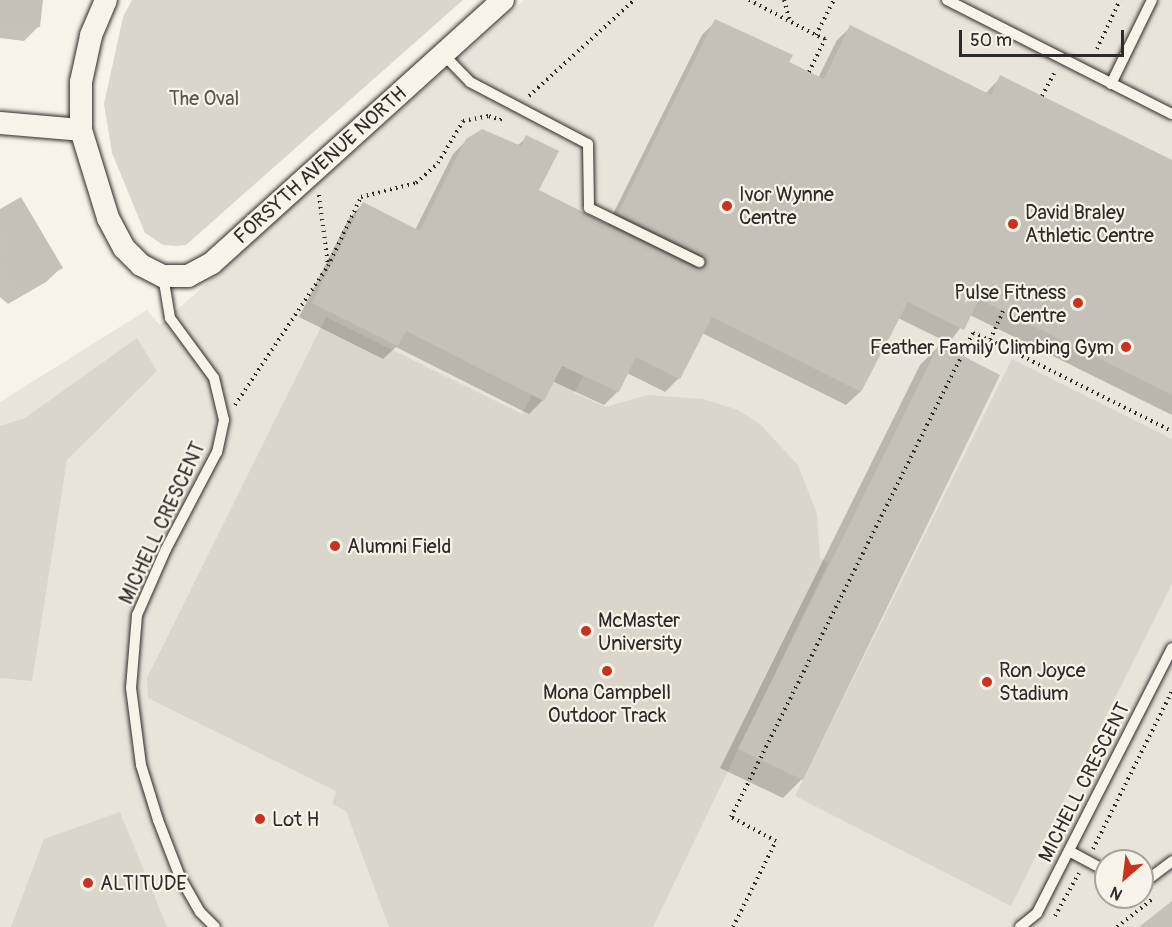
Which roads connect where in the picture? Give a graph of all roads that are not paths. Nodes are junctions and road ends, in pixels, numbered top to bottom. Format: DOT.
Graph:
graph roads {
  1 [pos="106,0"];
  2 [pos="504,0"];
  3 [pos="947,0"];
  4 [pos="1152,0"];
  5 [pos="443,54"];
  6 [pos="1111,84"];
  7 [pos="1172,114"];
  8 [pos="0,123"];
  9 [pos="81,130"];
  10 [pos="699,262"];
  11 [pos="163,276"];
  12 [pos="1172,648"];
  13 [pos="1069,851"];
  14 [pos="1172,861"];
  15 [pos="1094,864"];
  16 [pos="1154,875"];
  17 [pos="215,927"];
  18 [pos="1020,927"];
  1 -- 9 [label="street"];
  2 -- 5 [label="street, FORSYTH AVENUE NORTH"];
  3 -- 6 [label="lane"];
  4 -- 6 [label="lane"];
  5 -- 10 [label="lane"];
  5 -- 11 [label="street, FORSYTH AVENUE NORTH"];
  6 -- 7 [label="lane"];
  8 -- 9 [label="street"];
  9 -- 11 [label="street"];
  11 -- 17 [label="lane, MICHELL CRESCENT"];
  12 -- 13 [label="lane, MICHELL CRESCENT"];
  13 -- 15 [label="lane"];
  13 -- 18 [label="lane, MICHELL CRESCENT"];
  14 -- 16 [label="lane"];
}
